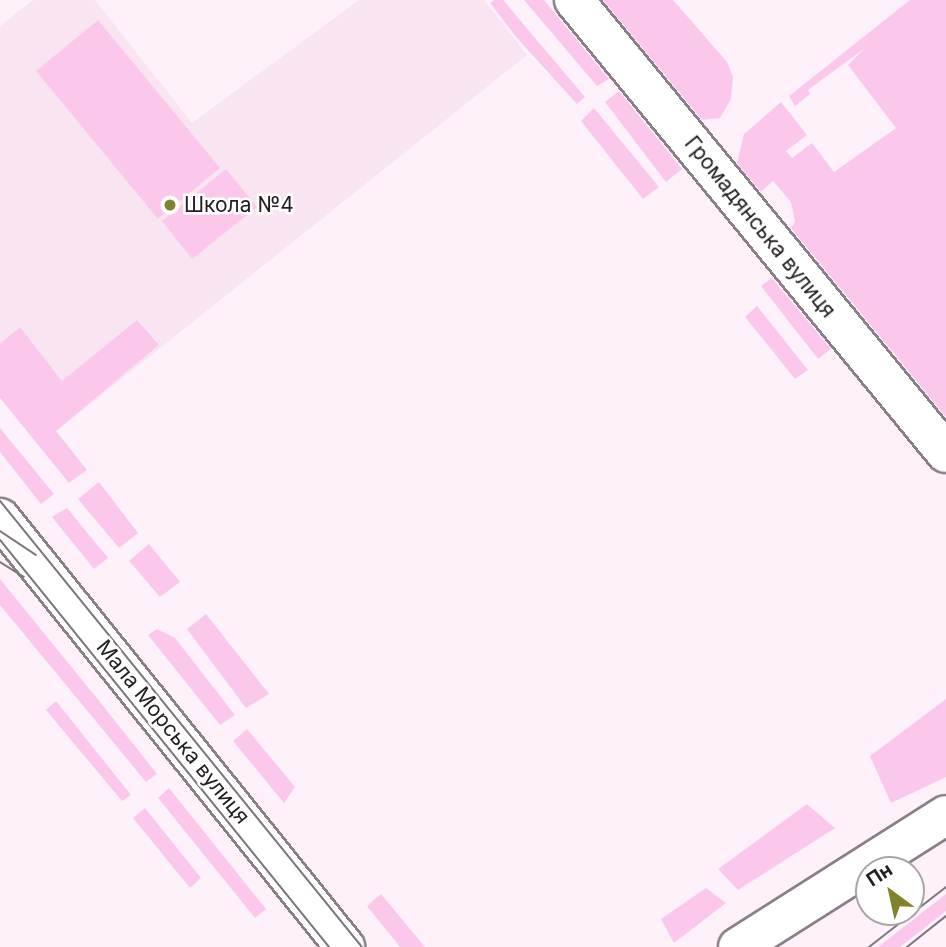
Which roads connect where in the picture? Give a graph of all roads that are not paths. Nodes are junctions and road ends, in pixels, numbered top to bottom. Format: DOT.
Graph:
graph roads {
  1 [pos="574,0"];
  2 [pos="946,453"];
  3 [pos="0,518"];
  4 [pos="946,815"];
  5 [pos="345,947"];
  6 [pos="738,947"];
  1 -- 2 [label="street, Громадянська вулиця"];
  3 -- 5 [label="street, Мала Морська вулиця"];
  4 -- 6 [label="street"];
}
